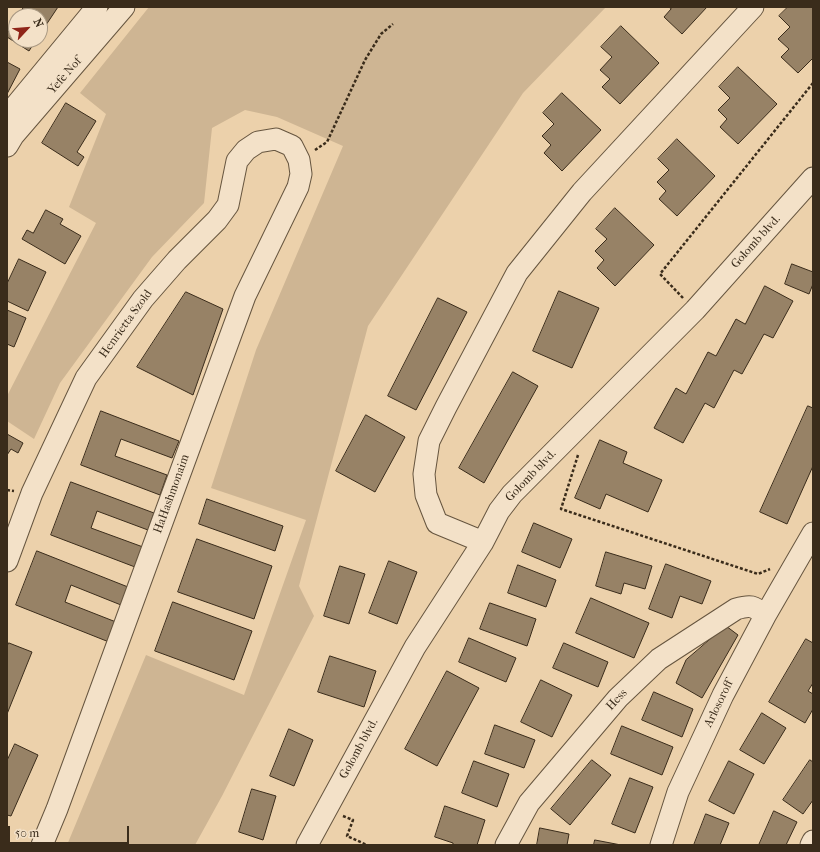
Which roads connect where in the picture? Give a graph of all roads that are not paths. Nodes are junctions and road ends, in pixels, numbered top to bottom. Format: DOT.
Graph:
graph roads {
  1 [pos="98,7"];
  2 [pos="124,7"];
  3 [pos="753,7"];
  4 [pos="7,116"];
  5 [pos="7,146"];
  6 [pos="295,153"];
  7 [pos="813,178"];
  8 [pos="813,533"];
  9 [pos="483,542"];
  10 [pos="7,561"];
  11 [pos="792,570"];
  12 [pos="736,609"];
  13 [pos="765,616"];
  14 [pos="813,841"];
  15 [pos="42,845"];
  16 [pos="307,845"];
  17 [pos="506,845"];
  18 [pos="661,845"];
  19 [pos="811,845"];
  1 -- 4 [label="street"];
  2 -- 5 [label="street, Yefe Nof"];
  3 -- 9 [label="street"];
  6 -- 10 [label="street, Henrietta Szold"];
  6 -- 15 [label="street, HaHashmonaim"];
  7 -- 9 [label="street, Golomb blvd."];
  8 -- 11 [label="street"];
  9 -- 16 [label="street, Golomb blvd."];
  11 -- 12 [label="street, Hess"];
  11 -- 13 [label="street, Arlosoroff"];
  12 -- 13 [label="street"];
  12 -- 17 [label="street, Hess"];
  13 -- 18 [label="street, Arlosoroff"];
  14 -- 19 [label="street"];
}
